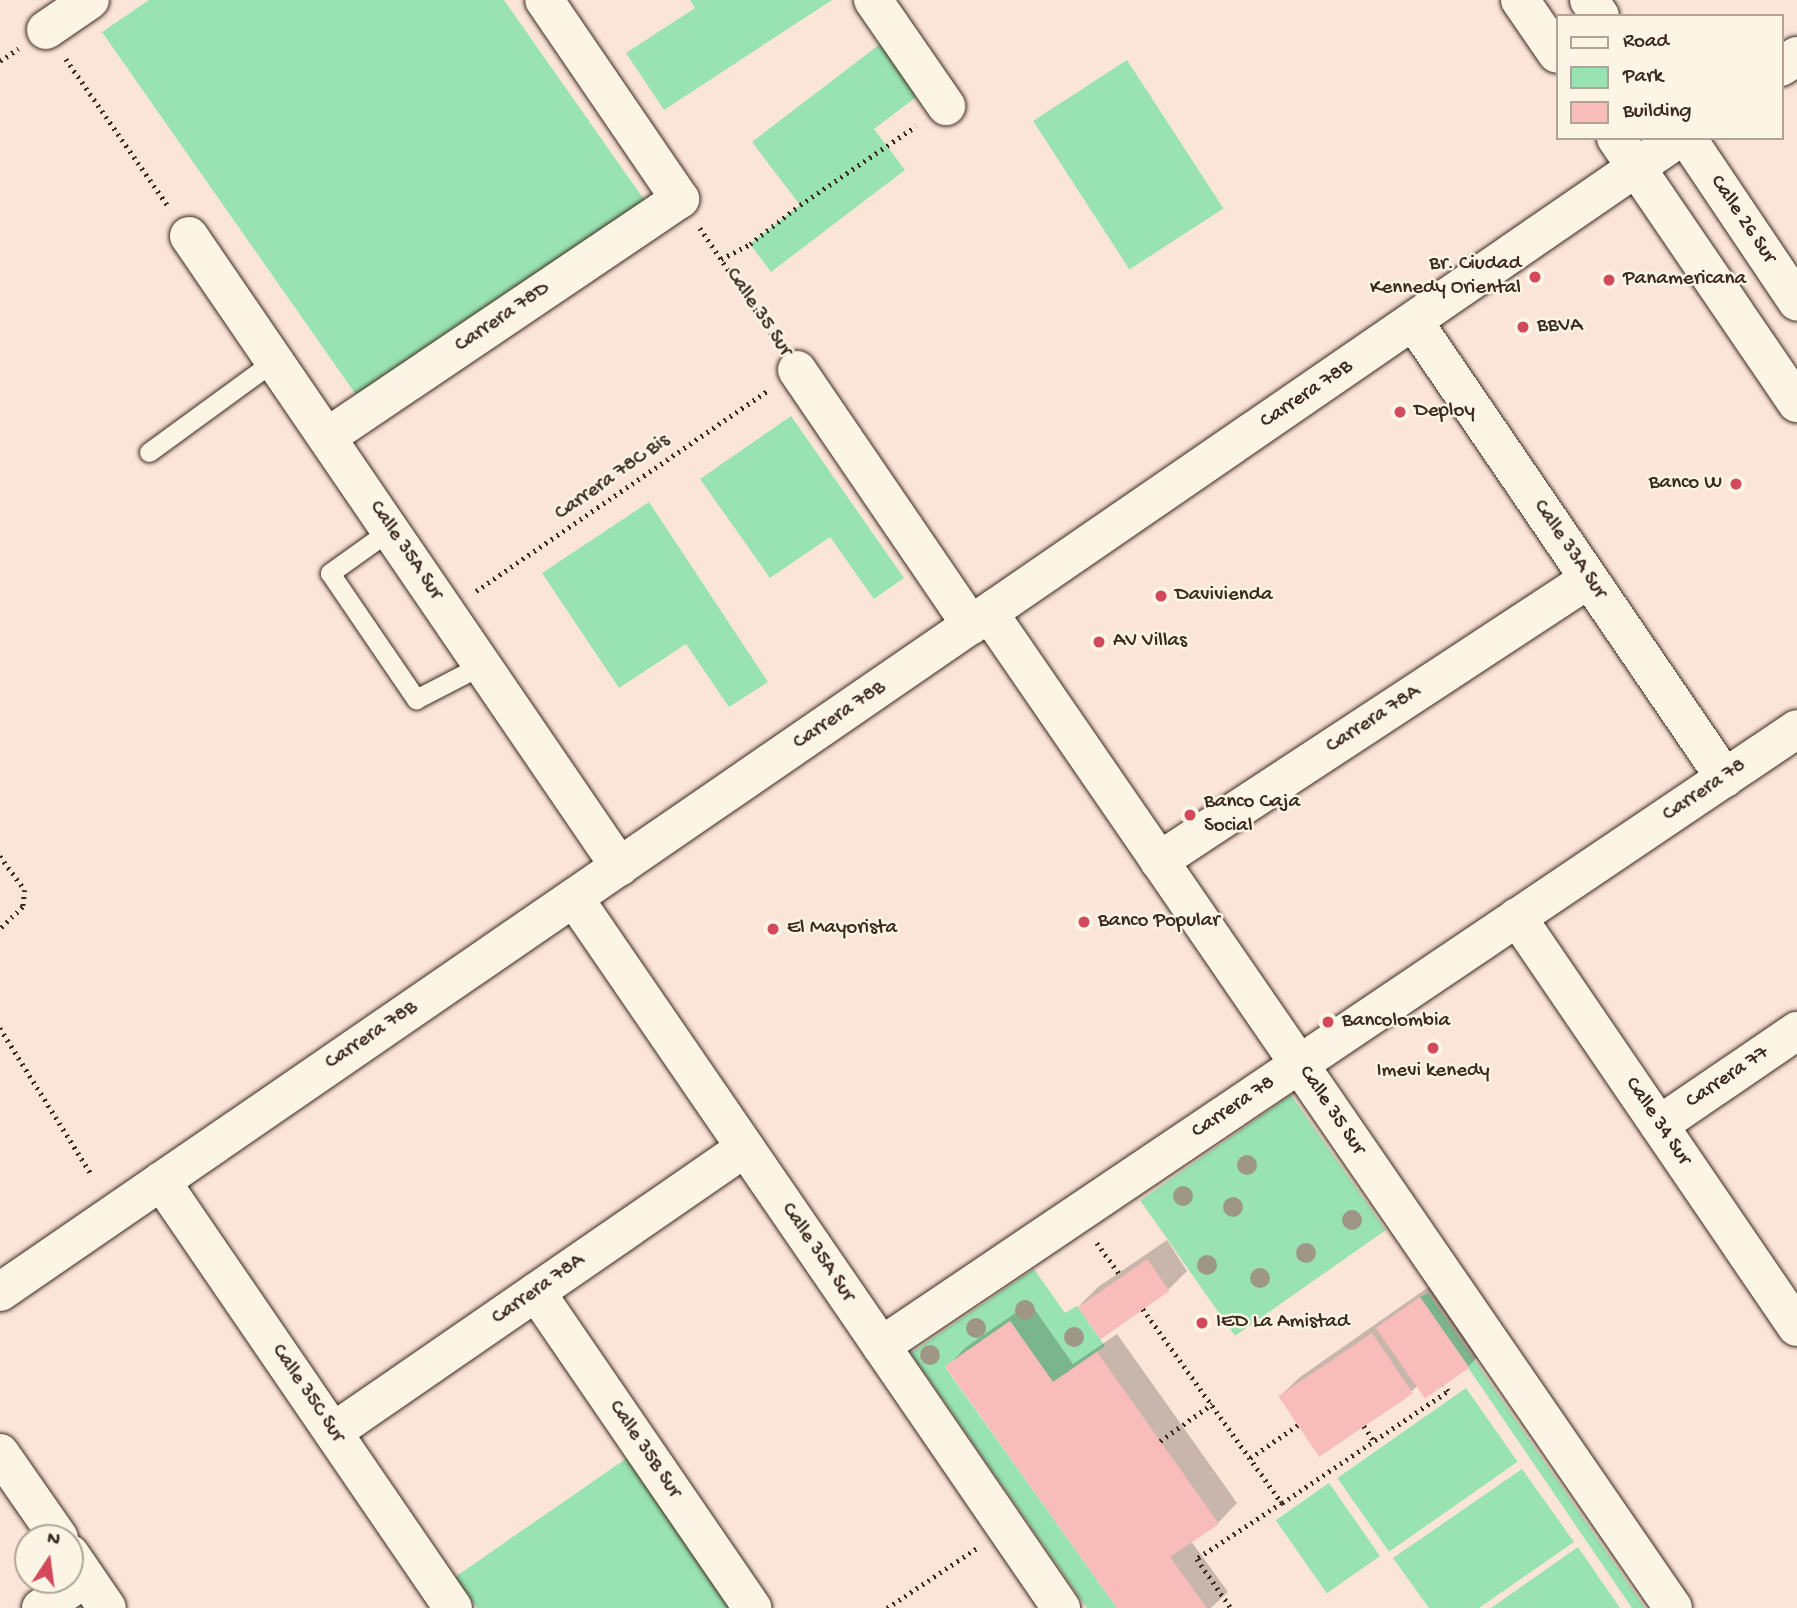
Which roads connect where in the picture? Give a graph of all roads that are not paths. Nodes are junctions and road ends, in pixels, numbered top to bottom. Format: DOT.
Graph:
graph roads {
  1 [pos="90,0"];
  2 [pos="544,0"];
  3 [pos="873,0"];
  4 [pos="1520,0"];
  5 [pos="46,30"];
  6 [pos="1556,53"];
  7 [pos="946,106"];
  8 [pos="1672,140"];
  9 [pos="1687,140"];
  10 [pos="1626,153"];
  11 [pos="189,236"];
  12 [pos="1797,302"];
  13 [pos="1414,322"];
  14 [pos="274,361"];
  15 [pos="797,370"];
  16 [pos="1797,402"];
  17 [pos="327,437"];
  18 [pos="149,452"];
  19 [pos="390,530"];
  20 [pos="1589,579"];
  21 [pos="980,619"];
  22 [pos="482,665"];
  23 [pos="1797,729"];
  24 [pos="1725,778"];
  25 [pos="1159,860"];
  26 [pos="620,867"];
  27 [pos="574,898"];
  28 [pos="1517,917"];
  29 [pos="1797,1031"];
  30 [pos="1299,1064"];
  31 [pos="1659,1125"];
  32 [pos="745,1148"];
  33 [pos="161,1181"];
  34 [pos="0,1292"];
  35 [pos="536,1292"];
  36 [pos="1797,1327"];
  37 [pos="881,1346"];
  38 [pos="333,1432"];
  39 [pos="0,1453"];
  40 [pos="49,1524"];
  41 [pos="88,1580"];
  42 [pos="440,1603"];
  43 [pos="41,1608"];
  44 [pos="752,1608"];
  45 [pos="1061,1608"];
  46 [pos="1673,1608"];
  1 -- 5 [label="street"];
  2 -- 17 [label="street, Carrera 78D"];
  3 -- 7 [label="street"];
  4 -- 6 [label="street"];
  8 -- 10 [label="street, Carrera 78B"];
  9 -- 12 [label="street, Calle 26 Sur"];
  10 -- 13 [label="street, Carrera 78B"];
  10 -- 16 [label="street"];
  11 -- 14 [label="street, Calle 35A Sur"];
  13 -- 20 [label="street, Calle 33A Sur"];
  13 -- 21 [label="street, Carrera 78B"];
  14 -- 17 [label="street, Calle 35A Sur"];
  14 -- 18 [label="lane"];
  15 -- 21 [label="street, Calle 35 Sur"];
  17 -- 19 [label="street, Calle 35A Sur"];
  19 -- 22 [label="street, Calle 35A Sur"];
  19 -- 22 [label="lane"];
  20 -- 24 [label="street, Calle 33A Sur"];
  20 -- 25 [label="street, Carrera 78A"];
  21 -- 25 [label="street, Calle 35 Sur"];
  21 -- 26 [label="street, Carrera 78B"];
  22 -- 26 [label="street, Calle 35A Sur"];
  23 -- 24 [label="street, Carrera 78"];
  24 -- 28 [label="street, Carrera 78"];
  25 -- 30 [label="street, Calle 35 Sur"];
  26 -- 27 [label="street, Carrera 78B"];
  27 -- 32 [label="street, Calle 35A Sur"];
  27 -- 33 [label="street, Carrera 78B"];
  28 -- 30 [label="street, Carrera 78"];
  28 -- 31 [label="street, Calle 34 Sur"];
  29 -- 31 [label="street, Carrera 77"];
  30 -- 37 [label="street, Carrera 78"];
  30 -- 46 [label="street, Calle 35 Sur"];
  31 -- 36 [label="street, Calle 34 Sur"];
  32 -- 35 [label="street, Carrera 78A"];
  32 -- 37 [label="street, Calle 35A Sur"];
  33 -- 34 [label="street, Carrera 78B"];
  33 -- 38 [label="street, Calle 35C Sur"];
  35 -- 38 [label="street, Carrera 78A"];
  35 -- 44 [label="street, Calle 35B Sur"];
  37 -- 45 [label="street, Calle 35A Sur"];
  38 -- 42 [label="street, Calle 35C Sur"];
  39 -- 40 [label="street"];
  41 -- 43 [label="street"];
}
